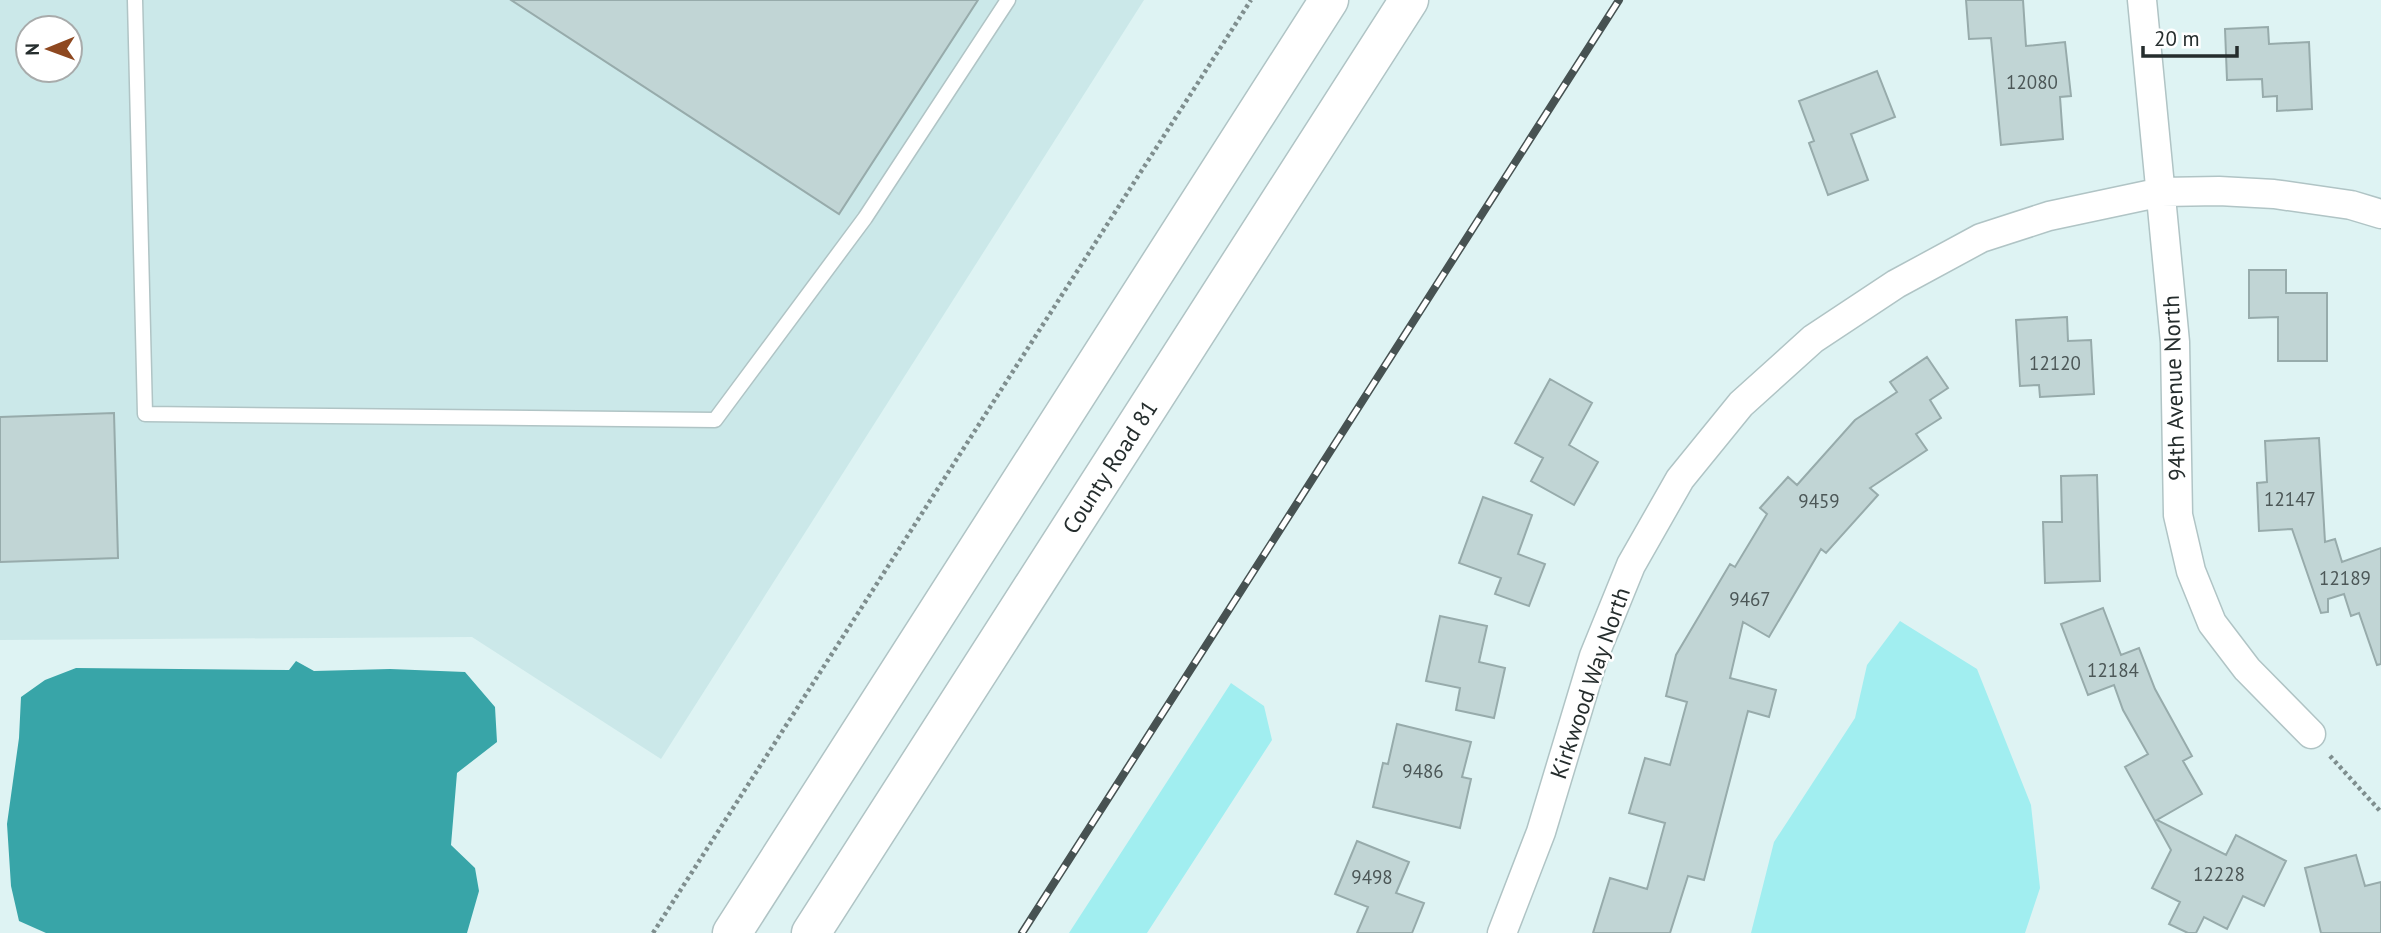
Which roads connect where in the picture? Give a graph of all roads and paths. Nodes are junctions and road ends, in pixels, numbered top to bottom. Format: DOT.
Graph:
graph roads {
  1 [pos="135,0"];
  2 [pos="1008,0"];
  3 [pos="1251,0"];
  4 [pos="1329,0"];
  5 [pos="1409,0"];
  6 [pos="2142,0"];
  7 [pos="2162,192"];
  8 [pos="2381,214"];
  9 [pos="2311,734"];
  10 [pos="2381,812"];
  11 [pos="653,933"];
  12 [pos="732,933"];
  13 [pos="811,933"];
  14 [pos="1502,933"];
  1 -- 2 [label="lane"];
  3 -- 11 [label="path"];
  4 -- 12 [label="highway"];
  5 -- 13 [label="highway, County Road 81"];
  6 -- 7 [label="street, 94th Avenue North"];
  7 -- 8 [label="street, Kirkwood Way North"];
  7 -- 9 [label="street, 94th Avenue North"];
  7 -- 14 [label="street, Kirkwood Way North"];
  9 -- 10 [label="path"];
}
